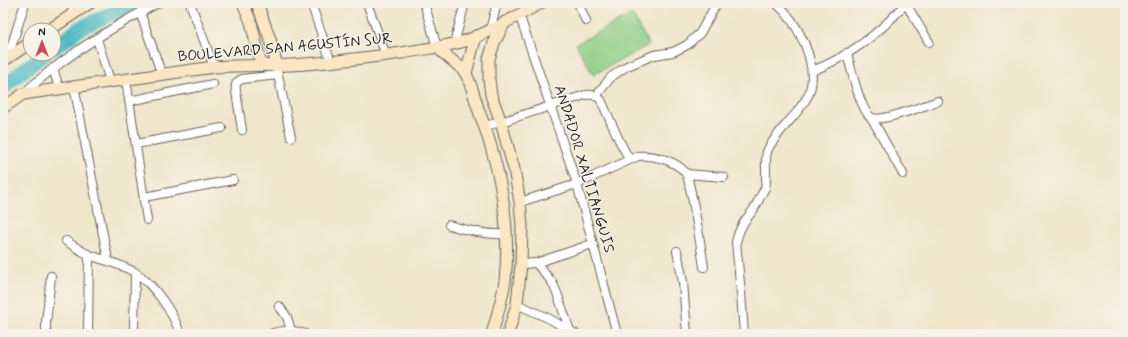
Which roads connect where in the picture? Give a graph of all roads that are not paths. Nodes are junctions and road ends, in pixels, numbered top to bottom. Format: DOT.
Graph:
graph roads {
  1 [pos="25,3"];
  2 [pos="75,3"];
  3 [pos="90,3"];
  4 [pos="158,3"];
  5 [pos="190,3"];
  6 [pos="243,3"];
  7 [pos="257,3"];
  8 [pos="311,3"];
  9 [pos="367,3"];
  10 [pos="424,3"];
  11 [pos="465,3"];
  12 [pos="497,3"];
  13 [pos="541,3"];
  14 [pos="578,3"];
  15 [pos="717,3"];
  16 [pos="776,3"];
  17 [pos="906,4"];
  18 [pos="140,12"];
  19 [pos="519,14"];
  20 [pos="71,15"];
  21 [pos="586,21"];
  22 [pos="61,22"];
  23 [pos="506,22"];
  24 [pos="490,30"];
  25 [pos="476,36"];
  26 [pos="97,39"];
  27 [pos="929,42"];
  28 [pos="454,44"];
  29 [pos="437,47"];
  30 [pos="22,48"];
  31 [pos="847,53"];
  32 [pos="386,55"];
  33 [pos="6,59"];
  34 [pos="331,62"];
  35 [pos="261,65"];
  36 [pos="214,67"];
  37 [pos="53,68"];
  38 [pos="277,70"];
  39 [pos="812,71"];
  40 [pos="466,73"];
  41 [pos="162,75"];
  42 [pos="126,79"];
  43 [pos="110,81"];
  44 [pos="213,84"];
  45 [pos="74,86"];
  46 [pos="58,88"];
  47 [pos="23,94"];
  48 [pos="596,96"];
  49 [pos="129,101"];
  50 [pos="938,101"];
  51 [pos="551,106"];
  52 [pos="3,108"];
  53 [pos="871,117"];
  54 [pos="501,122"];
  55 [pos="485,126"];
  56 [pos="222,128"];
  57 [pos="242,130"];
  58 [pos="291,137"];
  59 [pos="136,144"];
  60 [pos="629,159"];
  61 [pos="686,174"];
  62 [pos="903,174"];
  63 [pos="724,177"];
  64 [pos="233,180"];
  65 [pos="577,184"];
  66 [pos="144,197"];
  67 [pos="520,202"];
  68 [pos="147,220"];
  69 [pos="449,225"];
  70 [pos="506,234"];
  71 [pos="66,241"];
  72 [pos="592,244"];
  73 [pos="677,251"];
  74 [pos="89,255"];
  75 [pos="108,260"];
  76 [pos="536,263"];
  77 [pos="521,264"];
  78 [pos="704,267"];
  79 [pos="135,272"];
  80 [pos="51,276"];
  81 [pos="517,304"];
  82 [pos="279,306"];
  83 [pos="573,332"];
  84 [pos="292,333"];
  85 [pos="47,334"];
  86 [pos="88,334"];
  87 [pos="134,334"];
  88 [pos="180,334"];
  89 [pos="271,334"];
  90 [pos="305,334"];
  91 [pos="492,334"];
  92 [pos="508,334"];
  93 [pos="617,334"];
  94 [pos="687,334"];
  95 [pos="744,334"];
  1 -- 33 [label="street"];
  2 -- 20 [label="street"];
  3 -- 20 [label="main road"];
  4 -- 18 [label="street"];
  5 -- 36 [label="street"];
  6 -- 35 [label="main road"];
  7 -- 38 [label="main road"];
  8 -- 34 [label="street"];
  9 -- 32 [label="street"];
  10 -- 29 [label="street"];
  11 -- 28 [label="street"];
  12 -- 24 [label="street"];
  13 -- 19 [label="main road, BOULEVARD SAN AGUSTÍN SUR"];
  14 -- 21 [label="street"];
  15 -- 48 [label="street"];
  16 -- 39 [label="street"];
  17 -- 27 [label="street"];
  17 -- 31 [label="street"];
  18 -- 26 [label="street"];
  18 -- 41 [label="street"];
  19 -- 23 [label="main road, BOULEVARD SAN AGUSTÍN SUR"];
  19 -- 51 [label="street, ANDADOR XALTIANGUIS"];
  20 -- 22 [label="main road"];
  23 -- 24 [label="main road, BOULEVARD SAN AGUSTÍN SUR"];
  23 -- 54 [label="main road"];
  24 -- 25 [label="main road, BOULEVARD SAN AGUSTÍN SUR"];
  25 -- 28 [label="main road, BOULEVARD SAN AGUSTÍN SUR"];
  25 -- 40 [label="main road"];
  26 -- 37 [label="street"];
  26 -- 43 [label="street"];
  28 -- 29 [label="main road, BOULEVARD SAN AGUSTÍN SUR"];
  29 -- 32 [label="main road, BOULEVARD SAN AGUSTÍN SUR"];
  29 -- 40 [label="main road"];
  30 -- 33 [label="main road"];
  31 -- 39 [label="street"];
  31 -- 53 [label="street"];
  32 -- 34 [label="main road, BOULEVARD SAN AGUSTÍN SUR"];
  34 -- 38 [label="main road, BOULEVARD SAN AGUSTÍN SUR"];
  35 -- 36 [label="main road, BOULEVARD SAN AGUSTÍN SUR"];
  35 -- 38 [label="main road, BOULEVARD SAN AGUSTÍN SUR"];
  36 -- 41 [label="main road, BOULEVARD SAN AGUSTÍN SUR"];
  37 -- 46 [label="street"];
  37 -- 47 [label="street"];
  38 -- 57 [label="street"];
  38 -- 58 [label="street"];
  39 -- 95 [label="street"];
  40 -- 55 [label="main road"];
  41 -- 42 [label="main road, BOULEVARD SAN AGUSTÍN SUR"];
  42 -- 43 [label="main road, BOULEVARD SAN AGUSTÍN SUR"];
  42 -- 49 [label="street"];
  43 -- 45 [label="main road, BOULEVARD SAN AGUSTÍN SUR"];
  44 -- 49 [label="street"];
  45 -- 46 [label="main road, BOULEVARD SAN AGUSTÍN SUR"];
  45 -- 75 [label="street"];
  46 -- 47 [label="main road, BOULEVARD SAN AGUSTÍN SUR"];
  47 -- 52 [label="main road"];
  48 -- 51 [label="street"];
  48 -- 60 [label="street"];
  49 -- 59 [label="street"];
  50 -- 53 [label="street"];
  51 -- 54 [label="street"];
  51 -- 65 [label="street, ANDADOR XALTIANGUIS"];
  53 -- 62 [label="street"];
  54 -- 55 [label="street"];
  54 -- 67 [label="main road"];
  55 -- 70 [label="main road"];
  56 -- 59 [label="street"];
  59 -- 66 [label="street"];
  60 -- 61 [label="street"];
  60 -- 65 [label="street"];
  61 -- 63 [label="street"];
  61 -- 78 [label="street"];
  64 -- 66 [label="street"];
  65 -- 67 [label="street"];
  65 -- 72 [label="street, ANDADOR XALTIANGUIS"];
  66 -- 68 [label="street"];
  67 -- 77 [label="main road"];
  69 -- 70 [label="street"];
  70 -- 91 [label="main road"];
  71 -- 74 [label="street"];
  72 -- 76 [label="street"];
  72 -- 93 [label="street, ANDADOR XALTIANGUIS"];
  73 -- 94 [label="street"];
  74 -- 75 [label="street"];
  74 -- 86 [label="street"];
  75 -- 79 [label="street"];
  76 -- 77 [label="street"];
  76 -- 83 [label="street"];
  77 -- 81 [label="main road"];
  79 -- 87 [label="street"];
  79 -- 88 [label="street"];
  80 -- 85 [label="street"];
  81 -- 83 [label="street"];
  81 -- 92 [label="main road"];
  82 -- 84 [label="street"];
  84 -- 89 [label="street"];
  84 -- 90 [label="street"];
}
